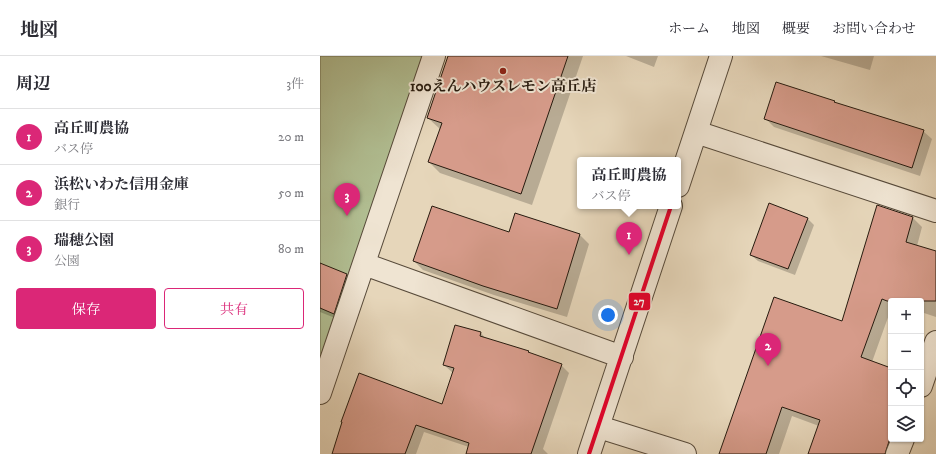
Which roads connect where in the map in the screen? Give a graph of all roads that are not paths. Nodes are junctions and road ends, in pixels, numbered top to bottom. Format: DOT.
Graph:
graph roads {
  1 [pos="434,56"];
  2 [pos="721,56"];
  3 [pos="696,132"];
  4 [pos="681,177"];
  5 [pos="671,209"];
  6 [pos="936,210"];
  7 [pos="364,264"];
  8 [pos="936,342"];
  9 [pos="622,356"];
  10 [pos="927,380"];
  11 [pos="320,393"];
  12 [pos="599,427"];
  13 [pos="902,442"];
  14 [pos="589,454"];
  15 [pos="685,454"];
  16 [pos="898,454"];
  1 -- 7 [label="street"];
  2 -- 3 [label="street"];
  3 -- 4 [label="street"];
  3 -- 6 [label="street"];
  5 -- 9 [label="street"];
  7 -- 9 [label="street"];
  7 -- 11 [label="street"];
  8 -- 10 [label="street"];
  9 -- 12 [label="street"];
  12 -- 14 [label="street"];
  12 -- 15 [label="street"];
  13 -- 16 [label="street"];
}
